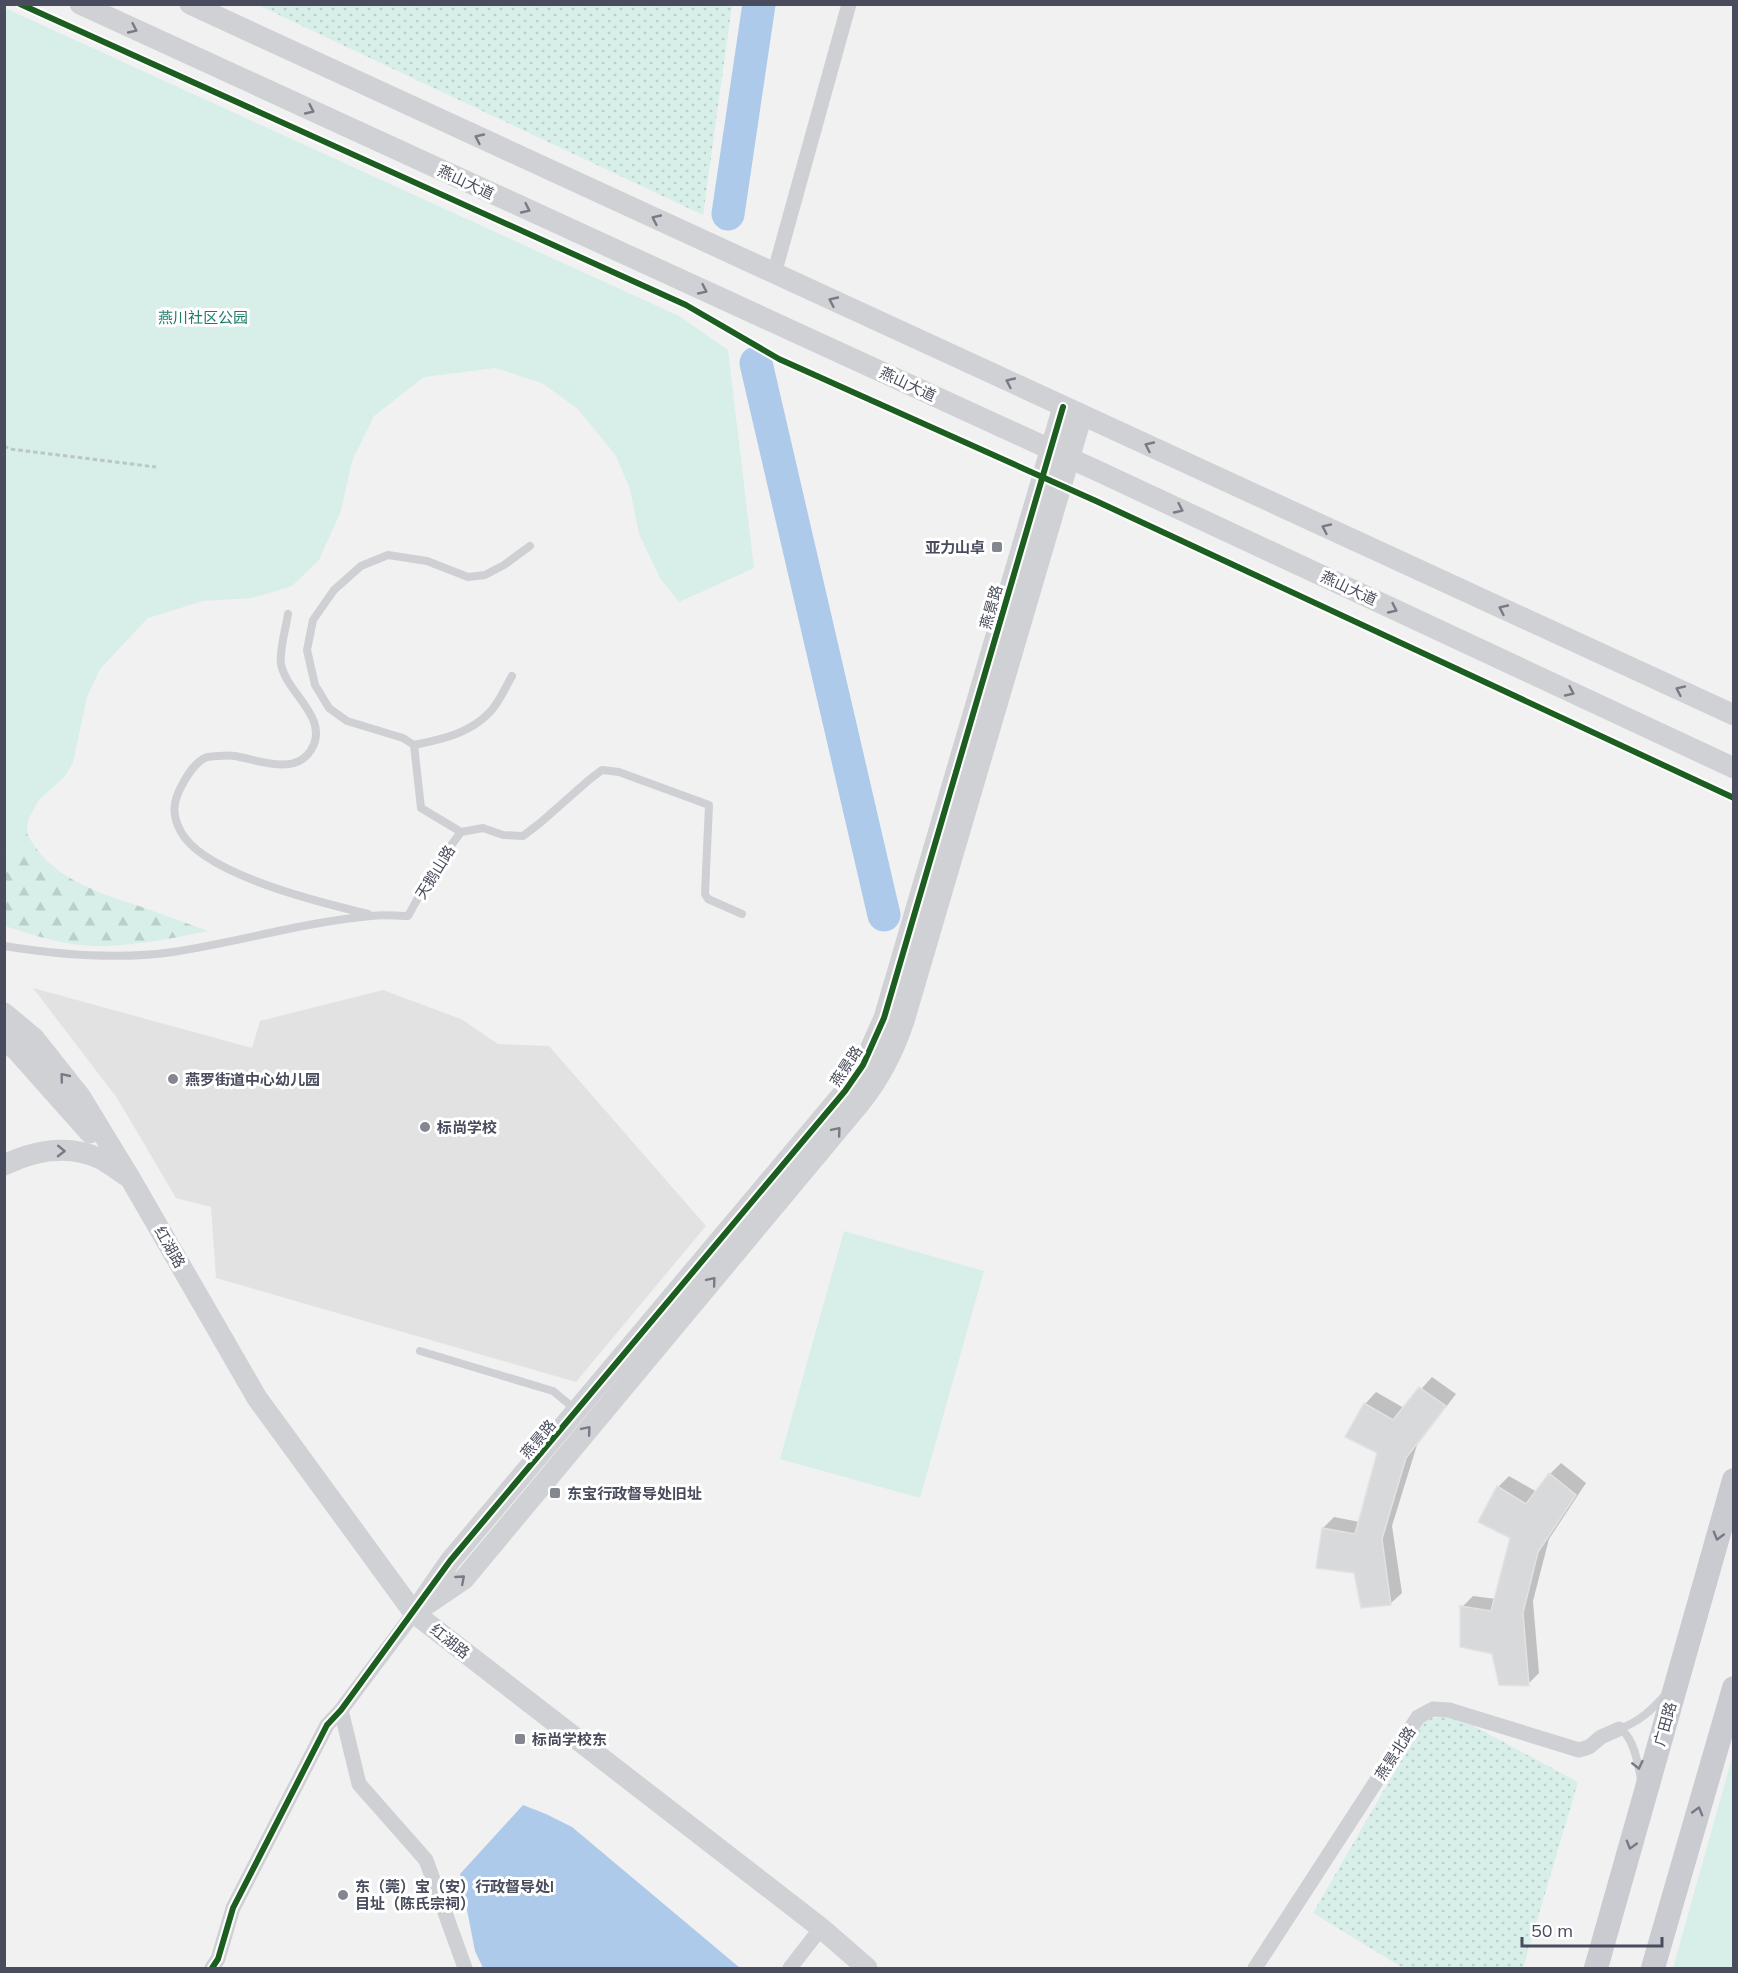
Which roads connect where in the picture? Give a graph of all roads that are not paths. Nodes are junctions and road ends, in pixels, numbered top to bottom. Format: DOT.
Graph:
graph roads {
  1 [pos="80,4"];
  2 [pos="190,4"];
  3 [pos="849,4"];
  4 [pos="774,274"];
  5 [pos="1073,411"];
  6 [pos="1060,453"];
  7 [pos="530,546"];
  8 [pos="288,614"];
  9 [pos="512,676"];
  10 [pos="1734,715"];
  11 [pos="414,745"];
  12 [pos="1734,768"];
  13 [pos="461,832"];
  14 [pos="742,914"];
  15 [pos="372,915"];
  16 [pos="4,946"];
  17 [pos="4,1002"];
  18 [pos="4,1013"];
  19 [pos="34,1038"];
  20 [pos="4,1039"];
  21 [pos="4,1165"];
  22 [pos="130,1178"];
  23 [pos="420,1351"];
  24 [pos="577,1412"];
  25 [pos="1734,1480"];
  26 [pos="414,1613"];
  27 [pos="1679,1672"];
  28 [pos="1734,1688"];
  29 [pos="341,1710"];
  30 [pos="1619,1729"];
  31 [pos="1641,1808"];
  32 [pos="821,1928"];
  33 [pos="212,1968"];
  34 [pos="465,1968"];
  35 [pos="790,1968"];
  36 [pos="867,1968"];
  37 [pos="1255,1968"];
  38 [pos="1596,1968"];
  39 [pos="1653,1968"];
  1 -- 6 [label="main road, 燕山大道, one-way"];
  4 -- 2 [label="main road, one-way"];
  3 -- 4 [label="street"];
  5 -- 4 [label="main road, one-way"];
  5 -- 6 [label="main road, 燕景路"];
  10 -- 5 [label="main road, one-way"];
  6 -- 12 [label="main road, 燕山大道, one-way"];
  6 -- 24 [label="main road, 燕景路"];
  26 -- 6 [label="main road, 燕景路, one-way"];
  7 -- 11 [label="lane"];
  8 -- 15 [label="lane"];
  9 -- 11 [label="lane"];
  11 -- 13 [label="lane"];
  13 -- 14 [label="lane, 天鹅山路"];
  13 -- 15 [label="lane, 天鹅山路"];
  15 -- 16 [label="lane, 天鹅山路"];
  17 -- 19 [label="main road"];
  18 -- 19 [label="main road, 红湖路"];
  22 -- 19 [label="main road, 红湖路, one-way"];
  20 -- 22 [label="main road, 红湖路"];
  21 -- 22 [label="main road, one-way"];
  22 -- 26 [label="main road, 红湖路"];
  23 -- 24 [label="lane"];
  24 -- 26 [label="main road, 燕景路"];
  25 -- 27 [label="main road, 广田路, one-way"];
  26 -- 29 [label="street"];
  26 -- 32 [label="main road, 红湖路"];
  27 -- 30 [label="lane"];
  27 -- 31 [label="main road, 广田路"];
  39 -- 28 [label="main road, one-way"];
  29 -- 33 [label="street"];
  29 -- 34 [label="street"];
  30 -- 31 [label="lane, one-way"];
  30 -- 37 [label="street, 燕景北路"];
  31 -- 38 [label="main road, 广田路, one-way"];
  32 -- 35 [label="street"];
  32 -- 36 [label="main road, 红湖路"];
}
